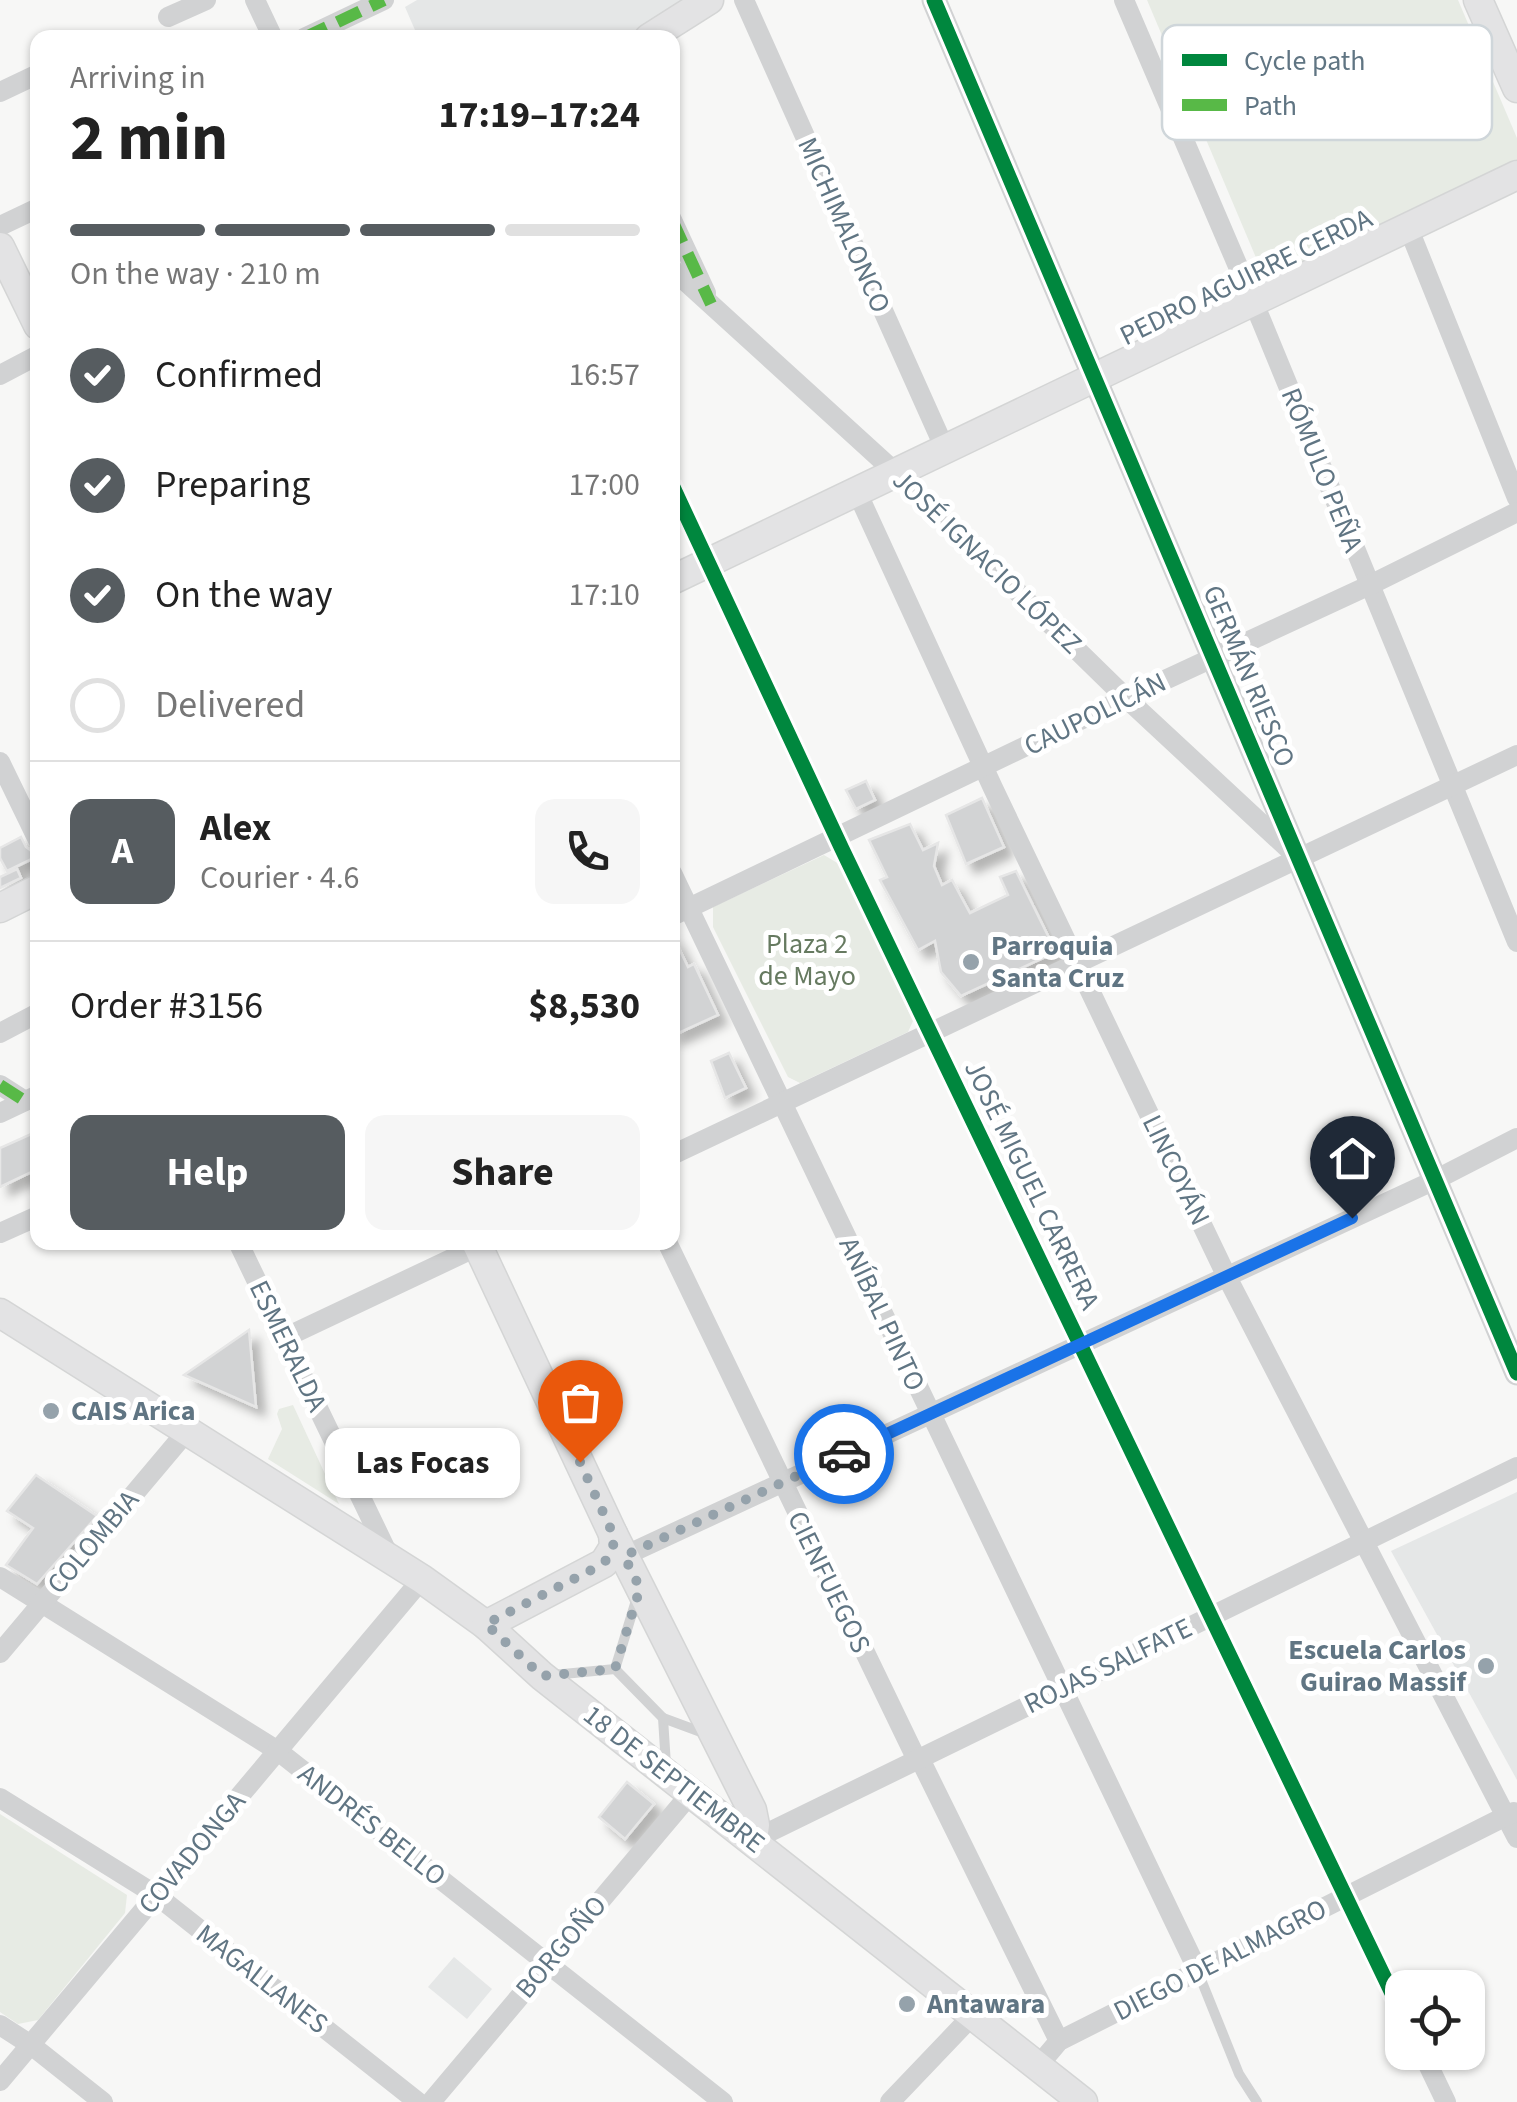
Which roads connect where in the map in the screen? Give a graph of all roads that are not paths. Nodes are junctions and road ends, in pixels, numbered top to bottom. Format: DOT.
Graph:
graph roads {
  1 [pos="206,0"];
  2 [pos="255,0"];
  3 [pos="384,0"];
  4 [pos="709,0"];
  5 [pos="744,0"];
  6 [pos="934,0"];
  7 [pos="1124,0"];
  8 [pos="1478,0"];
  9 [pos="168,17"];
  10 [pos="1489,25"];
  11 [pos="269,30"];
  12 [pos="321,30"];
  13 [pos="662,30"];
  14 [pos="1492,32"];
  15 [pos="30,78"];
  16 [pos="1517,88"];
  17 [pos="1162,89"];
  18 [pos="0,92"];
  19 [pos="1184,140"];
  20 [pos="1517,174"];
  21 [pos="30,212"];
  22 [pos="0,226"];
  23 [pos="1408,227"];
  24 [pos="680,238"];
  25 [pos="0,247"];
  26 [pos="680,276"];
  27 [pos="1253,302"];
  28 [pos="710,304"];
  29 [pos="30,309"];
  30 [pos="30,360"];
  31 [pos="0,375"];
  32 [pos="1095,377"];
  33 [pos="945,449"];
  34 [pos="896,473"];
  35 [pos="857,492"];
  36 [pos="1517,498"];
  37 [pos="680,501"];
  38 [pos="1517,512"];
  39 [pos="710,562"];
  40 [pos="680,576"];
  41 [pos="1370,585"];
  42 [pos="1215,658"];
  43 [pos="1126,698"];
  44 [pos="1517,755"];
  45 [pos="0,762"];
  46 [pos="984,768"];
  47 [pos="1453,786"];
  48 [pos="30,824"];
  49 [pos="836,838"];
  50 [pos="1299,858"];
  51 [pos="30,893"];
  52 [pos="0,908"];
  53 [pos="681,912"];
  54 [pos="1517,942"];
  55 [pos="1076,964"];
  56 [pos="30,1016"];
  57 [pos="930,1032"];
  58 [pos="0,1033"];
  59 [pos="0,1084"];
  60 [pos="30,1098"];
  61 [pos="30,1098"];
  62 [pos="782,1103"];
  63 [pos="0,1112"];
  64 [pos="1517,1138"];
  65 [pos="680,1151"];
  66 [pos="1435,1180"];
  67 [pos="30,1220"];
  68 [pos="1,1233"];
  69 [pos="242,1250"];
  70 [pos="468,1250"];
  71 [pos="484,1250"];
  72 [pos="671,1250"];
  73 [pos="1227,1276"];
  74 [pos="0,1313"];
  75 [pos="284,1338"];
  76 [pos="1081,1344"];
  77 [pos="1517,1373"];
  78 [pos="930,1414"];
  79 [pos="187,1431"];
  80 [pos="1517,1467"];
  81 [pos="781,1484"];
  82 [pos="1362,1542"];
  83 [pos="619,1545"];
  84 [pos="390,1558"];
  85 [pos="0,1577"];
  86 [pos="422,1579"];
  87 [pos="640,1588"];
  88 [pos="42,1603"];
  89 [pos="1210,1616"];
  90 [pos="486,1624"];
  91 [pos="0,1653"];
  92 [pos="615,1669"];
  93 [pos="542,1676"];
  94 [pos="1060,1689"];
  95 [pos="662,1718"];
  96 [pos="716,1737"];
  97 [pos="278,1751"];
  98 [pos="918,1758"];
  99 [pos="667,1772"];
  100 [pos="692,1792"];
  101 [pos="0,1798"];
  102 [pos="1511,1813"];
  103 [pos="1517,1838"];
  104 [pos="753,1840"];
  105 [pos="156,1895"];
  106 [pos="1346,1897"];
  107 [pos="548,1964"];
  108 [pos="1198,1972"];
  109 [pos="1385,1978"];
  110 [pos="973,2015"];
  111 [pos="0,2025"];
  112 [pos="1058,2041"];
  113 [pos="31,2045"];
  114 [pos="1038,2066"];
  115 [pos="1431,2070"];
  116 [pos="0,2081"];
  117 [pos="103,2102"];
  118 [pos="418,2102"];
  119 [pos="431,2102"];
  120 [pos="723,2102"];
  121 [pos="890,2102"];
  122 [pos="1083,2102"];
  123 [pos="1257,2102"];
  124 [pos="1446,2102"];
  1 -- 9 [label="street"];
  2 -- 11 [label="street"];
  3 -- 12 [label="street"];
  4 -- 13 [label="main road"];
  5 -- 33 [label="street, MICHIMALONCO"];
  6 -- 32 [label="street, GERMÁN RIESCO"];
  7 -- 17 [label="street, RÓMULO PEÑA"];
  8 -- 10 [label="main road"];
  14 -- 16 [label="main road"];
  15 -- 18 [label="street"];
  19 -- 27 [label="street, RÓMULO PEÑA"];
  20 -- 23 [label="main road, PEDRO AGUIRRE CERDA"];
  21 -- 22 [label="street"];
  23 -- 27 [label="main road, PEDRO AGUIRRE CERDA"];
  23 -- 36 [label="street"];
  24 -- 28 [label="street"];
  25 -- 29 [label="main road"];
  26 -- 28 [label="street, JOSÉ IGNACIO LÓPEZ"];
  27 -- 32 [label="main road, PEDRO AGUIRRE CERDA"];
  27 -- 41 [label="street, RÓMULO PEÑA"];
  28 -- 34 [label="street, JOSÉ IGNACIO LÓPEZ"];
  30 -- 31 [label="street"];
  32 -- 33 [label="main road, PEDRO AGUIRRE CERDA"];
  32 -- 42 [label="street, GERMÁN RIESCO"];
  33 -- 34 [label="main road, PEDRO AGUIRRE CERDA"];
  34 -- 35 [label="main road, PEDRO AGUIRRE CERDA"];
  34 -- 43 [label="street, JOSÉ IGNACIO LÓPEZ"];
  35 -- 39 [label="main road, PEDRO AGUIRRE CERDA"];
  35 -- 46 [label="street, LINCOYÁN"];
  37 -- 39 [label="street, JOSÉ MIGUEL CARRERA"];
  38 -- 41 [label="street, CAUPOLICÁN"];
  39 -- 40 [label="main road, PEDRO AGUIRRE CERDA"];
  39 -- 49 [label="street, JOSÉ MIGUEL CARRERA"];
  41 -- 42 [label="street, CAUPOLICÁN"];
  41 -- 47 [label="street, RÓMULO PEÑA"];
  42 -- 43 [label="street, CAUPOLICÁN"];
  42 -- 50 [label="street, GERMÁN RIESCO"];
  43 -- 46 [label="street, CAUPOLICÁN"];
  43 -- 50 [label="street, JOSÉ IGNACIO LÓPEZ"];
  44 -- 47 [label="street"];
  45 -- 48 [label="street"];
  46 -- 49 [label="street, CAUPOLICÁN"];
  46 -- 55 [label="street, LINCOYÁN"];
  47 -- 50 [label="street"];
  47 -- 54 [label="street, RÓMULO PEÑA"];
  49 -- 53 [label="street, CAUPOLICÁN"];
  49 -- 57 [label="street, JOSÉ MIGUEL CARRERA"];
  50 -- 55 [label="street"];
  50 -- 66 [label="street, GERMÁN RIESCO"];
  51 -- 52 [label="main road"];
  53 -- 62 [label="street, ANÍBAL PINTO"];
  55 -- 57 [label="street"];
  55 -- 73 [label="street, LINCOYÁN"];
  56 -- 58 [label="street"];
  57 -- 62 [label="street"];
  57 -- 76 [label="street, JOSÉ MIGUEL CARRERA"];
  59 -- 60 [label="street"];
  61 -- 63 [label="street"];
  62 -- 65 [label="street"];
  62 -- 78 [label="street, ANÍBAL PINTO"];
  64 -- 66 [label="street"];
  66 -- 73 [label="street"];
  66 -- 77 [label="street, GERMÁN RIESCO"];
  67 -- 68 [label="street"];
  69 -- 75 [label="street, ESMERALDA"];
  70 -- 75 [label="street"];
  71 -- 83 [label="main road"];
  72 -- 81 [label="street, CIENFUEGOS"];
  73 -- 76 [label="street"];
  73 -- 82 [label="street, LINCOYÁN"];
  74 -- 79 [label="main road, 18 DE SEPTIEMBRE"];
  75 -- 84 [label="street, ESMERALDA"];
  76 -- 78 [label="street"];
  76 -- 89 [label="street, JOSÉ MIGUEL CARRERA"];
  78 -- 81 [label="street"];
  78 -- 94 [label="street, ANÍBAL PINTO"];
  79 -- 84 [label="main road, 18 DE SEPTIEMBRE"];
  79 -- 88 [label="street, COLOMBIA"];
  80 -- 82 [label="street, ROJAS SALFATE"];
  81 -- 83 [label="street"];
  81 -- 98 [label="street, CIENFUEGOS"];
  82 -- 89 [label="street, ROJAS SALFATE"];
  82 -- 102 [label="street, LINCOYÁN"];
  83 -- 87 [label="main road"];
  83 -- 90 [label="main road"];
  84 -- 86 [label="main road, 18 DE SEPTIEMBRE"];
  85 -- 88 [label="street, ANDRÉS BELLO"];
  86 -- 90 [label="main road, 18 DE SEPTIEMBRE"];
  86 -- 97 [label="street, COVADONGA"];
  87 -- 92 [label="lane"];
  87 -- 96 [label="main road"];
  88 -- 91 [label="street, COLOMBIA"];
  88 -- 97 [label="street, ANDRÉS BELLO"];
  89 -- 94 [label="street, ROJAS SALFATE"];
  89 -- 106 [label="street, JOSÉ MIGUEL CARRERA"];
  90 -- 93 [label="main road, 18 DE SEPTIEMBRE"];
  92 -- 93 [label="lane"];
  92 -- 95 [label="lane"];
  93 -- 99 [label="main road, 18 DE SEPTIEMBRE"];
  94 -- 98 [label="street, ROJAS SALFATE"];
  94 -- 108 [label="street, ANÍBAL PINTO"];
  95 -- 96 [label="lane"];
  95 -- 99 [label="lane"];
  96 -- 104 [label="main road"];
  97 -- 105 [label="street, COVADONGA"];
  97 -- 107 [label="street, ANDRÉS BELLO"];
  98 -- 104 [label="street, ROJAS SALFATE"];
  98 -- 112 [label="street, CIENFUEGOS"];
  99 -- 100 [label="main road, 18 DE SEPTIEMBRE"];
  100 -- 104 [label="main road, 18 DE SEPTIEMBRE"];
  100 -- 107 [label="street, BORGOÑO"];
  101 -- 105 [label="street, MAGALLANES"];
  102 -- 103 [label="street, LINCOYÁN"];
  102 -- 106 [label="street, DIEGO DE ALMAGRO"];
  104 -- 110 [label="main road, 18 DE SEPTIEMBRE"];
  105 -- 113 [label="street, COVADONGA"];
  105 -- 118 [label="street, MAGALLANES"];
  106 -- 108 [label="street, DIEGO DE ALMAGRO"];
  106 -- 109 [label="street, JOSÉ MIGUEL CARRERA"];
  107 -- 119 [label="street, BORGOÑO"];
  107 -- 120 [label="street, ANDRÉS BELLO"];
  108 -- 112 [label="street, DIEGO DE ALMAGRO"];
  108 -- 123 [label="lane"];
  110 -- 114 [label="main road, 18 DE SEPTIEMBRE"];
  110 -- 121 [label="street"];
  111 -- 113 [label="street"];
  112 -- 114 [label="street, DIEGO DE ALMAGRO"];
  113 -- 116 [label="street, COVADONGA"];
  113 -- 117 [label="street"];
  114 -- 122 [label="main road, 18 DE SEPTIEMBRE"];
  115 -- 124 [label="street"];
}
